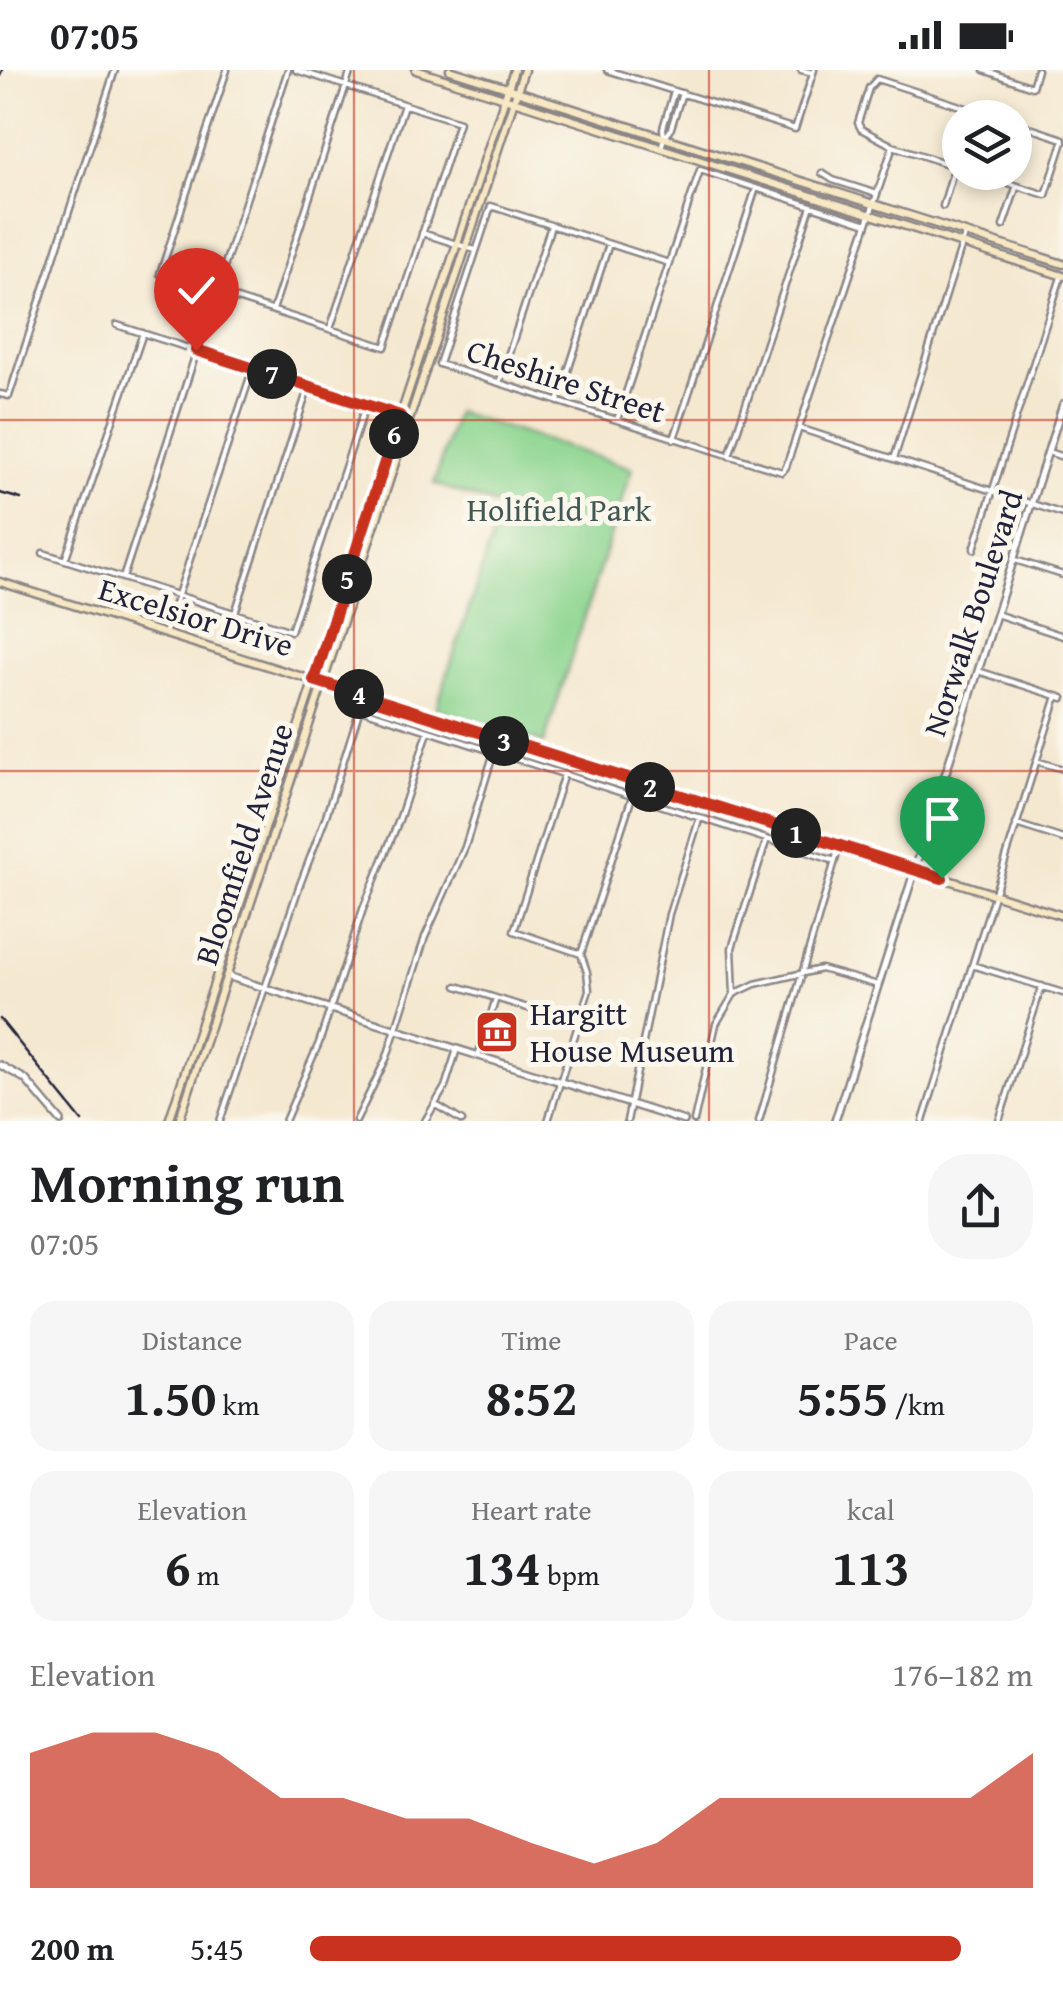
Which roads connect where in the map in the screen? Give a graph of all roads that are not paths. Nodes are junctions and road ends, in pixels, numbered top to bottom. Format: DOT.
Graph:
graph roads {
  1 [pos="115,70"];
  2 [pos="228,70"];
  3 [pos="288,70"];
  4 [pos="296,70"];
  5 [pos="351,70"];
  6 [pos="416,70"];
  7 [pos="450,70"];
  8 [pos="514,70"];
  9 [pos="524,70"];
  10 [pos="608,70"];
  11 [pos="801,70"];
  12 [pos="1037,70"];
  13 [pos="984,71"];
  14 [pos="813,72"];
  15 [pos="346,86"];
  16 [pos="508,88"];
  17 [pos="517,91"];
  18 [pos="678,92"];
  19 [pos="505,98"];
  20 [pos="942,100"];
  21 [pos="514,101"];
  22 [pos="404,104"];
  23 [pos="602,118"];
  24 [pos="599,128"];
  25 [pos="1032,129"];
  26 [pos="664,138"];
  27 [pos="1063,140"];
  28 [pos="892,146"];
  29 [pos="661,148"];
  30 [pos="942,163"];
  31 [pos="482,166"];
  32 [pos="492,170"];
  33 [pos="822,173"];
  34 [pos="756,188"];
  35 [pos="948,190"];
  36 [pos="1015,190"];
  37 [pos="1029,190"];
  38 [pos="877,194"];
  39 [pos="874,204"];
  40 [pos="811,206"];
  41 [pos="942,206"];
  42 [pos="870,214"];
  43 [pos="867,224"];
  44 [pos="551,225"];
  45 [pos="1003,226"];
  46 [pos="422,233"];
  47 [pos="966,233"];
  48 [pos="456,244"];
  49 [pos="609,244"];
  50 [pos="962,244"];
  51 [pos="467,247"];
  52 [pos="476,250"];
  53 [pos="669,263"];
  54 [pos="1063,264"];
  55 [pos="1062,275"];
  56 [pos="216,292"];
  57 [pos="273,310"];
  58 [pos="117,325"];
  59 [pos="330,329"];
  60 [pos="142,334"];
  61 [pos="196,350"];
  62 [pos="254,368"];
  63 [pos="499,383"];
  64 [pos="310,386"];
  65 [pos="0,394"];
  66 [pos="558,402"];
  67 [pos="366,404"];
  68 [pos="1063,404"];
  69 [pos="400,416"];
  70 [pos="409,419"];
  71 [pos="617,420"];
  72 [pos="799,428"];
  73 [pos="674,438"];
  74 [pos="1048,452"];
  75 [pos="729,456"];
  76 [pos="1063,457"];
  77 [pos="894,459"];
  78 [pos="993,491"];
  79 [pos="1032,504"];
  80 [pos="1063,514"];
  81 [pos="974,549"];
  82 [pos="43,553"];
  83 [pos="1014,559"];
  84 [pos="65,560"];
  85 [pos="1063,575"];
  86 [pos="123,578"];
  87 [pos="0,582"];
  88 [pos="178,596"];
  89 [pos="236,613"];
  90 [pos="996,614"];
  91 [pos="166,634"];
  92 [pos="1063,636"];
  93 [pos="978,671"];
  94 [pos="319,682"];
  95 [pos="364,696"];
  96 [pos="1060,697"];
  97 [pos="360,709"];
  98 [pos="428,730"];
  99 [pos="494,752"];
  100 [pos="1036,761"];
  101 [pos="1063,768"];
  102 [pos="564,774"];
  103 [pos="632,796"];
  104 [pos="700,818"];
  105 [pos="1016,824"];
  106 [pos="768,839"];
  107 [pos="1063,839"];
  108 [pos="840,847"];
  109 [pos="836,861"];
  110 [pos="915,870"];
  111 [pos="994,895"];
  112 [pos="1063,916"];
  113 [pos="239,938"];
  114 [pos="228,941"];
  115 [pos="235,951"];
  116 [pos="580,954"];
  117 [pos="221,964"];
  118 [pos="972,964"];
  119 [pos="802,973"];
  120 [pos="227,976"];
  121 [pos="216,979"];
  122 [pos="878,985"];
  123 [pos="458,986"];
  124 [pos="1042,986"];
  125 [pos="266,988"];
  126 [pos="1063,993"];
  127 [pos="734,994"];
  128 [pos="496,998"];
  129 [pos="331,1009"];
  130 [pos="534,1010"];
  131 [pos="396,1030"];
  132 [pos="457,1049"];
  133 [pos="478,1056"];
  134 [pos="0,1066"];
  135 [pos="560,1082"];
  136 [pos="631,1104"];
  137 [pos="436,1105"];
  138 [pos="62,1121"];
  139 [pos="169,1121"];
  140 [pos="179,1121"];
  141 [pos="220,1121"];
  142 [pos="284,1121"];
  143 [pos="356,1121"];
  144 [pos="425,1121"];
  145 [pos="462,1121"];
  146 [pos="548,1121"];
  147 [pos="626,1121"];
  148 [pos="684,1121"];
  149 [pos="694,1121"];
  150 [pos="759,1121"];
  151 [pos="835,1121"];
  152 [pos="923,1121"];
  153 [pos="999,1121"];
  1 -- 65 [label="street"];
  2 -- 56 [label="street"];
  3 -- 56 [label="street"];
  4 -- 15 [label="street"];
  5 -- 15 [label="street"];
  6 -- 19 [label="main road"];
  7 -- 16 [label="main road"];
  8 -- 16 [label="main road, Bloomfield Avenue"];
  9 -- 17 [label="main road, Bloomfield Avenue"];
  10 -- 18 [label="street"];
  11 -- 14 [label="street"];
  12 -- 13 [label="street"];
  14 -- 18 [label="street"];
  15 -- 22 [label="street"];
  15 -- 57 [label="street"];
  16 -- 17 [label="main road"];
  16 -- 19 [label="main road, Bloomfield Avenue"];
  17 -- 21 [label="main road, Bloomfield Avenue"];
  17 -- 23 [label="main road"];
  18 -- 26 [label="street"];
  19 -- 21 [label="main road"];
  19 -- 31 [label="main road, Bloomfield Avenue"];
  20 -- 28 [label="street"];
  21 -- 24 [label="main road"];
  21 -- 32 [label="main road, Bloomfield Avenue"];
  22 -- 46 [label="street"];
  22 -- 59 [label="street"];
  23 -- 24 [label="main road"];
  23 -- 26 [label="main road"];
  24 -- 29 [label="main road"];
  25 -- 27 [label="street"];
  26 -- 29 [label="street"];
  26 -- 39 [label="main road"];
  27 -- 37 [label="street"];
  28 -- 30 [label="street"];
  28 -- 38 [label="street"];
  29 -- 42 [label="main road"];
  31 -- 32 [label="main road"];
  31 -- 48 [label="main road, Bloomfield Avenue"];
  32 -- 51 [label="main road, Bloomfield Avenue"];
  33 -- 38 [label="street"];
  34 -- 40 [label="street"];
  34 -- 53 [label="street"];
  34 -- 73 [label="street"];
  35 -- 41 [label="street"];
  36 -- 45 [label="street"];
  38 -- 39 [label="street"];
  39 -- 42 [label="street"];
  39 -- 47 [label="main road"];
  40 -- 43 [label="street"];
  40 -- 75 [label="street"];
  42 -- 43 [label="street"];
  42 -- 50 [label="main road"];
  43 -- 72 [label="street"];
  44 -- 49 [label="street"];
  44 -- 52 [label="street, Cheshire Street"];
  44 -- 63 [label="street"];
  46 -- 48 [label="street"];
  46 -- 59 [label="street"];
  47 -- 50 [label="street"];
  47 -- 54 [label="main road"];
  48 -- 51 [label="street"];
  48 -- 69 [label="main road, Bloomfield Avenue"];
  49 -- 53 [label="street"];
  49 -- 66 [label="street"];
  50 -- 55 [label="main road"];
  50 -- 77 [label="street"];
  51 -- 52 [label="street"];
  51 -- 70 [label="main road, Bloomfield Avenue"];
  52 -- 63 [label="street, Cheshire Street"];
  53 -- 71 [label="street"];
  55 -- 78 [label="street"];
  56 -- 57 [label="street"];
  57 -- 59 [label="street"];
  58 -- 60 [label="street"];
  60 -- 61 [label="street"];
  60 -- 84 [label="street"];
  61 -- 62 [label="street"];
  61 -- 86 [label="street"];
  62 -- 64 [label="street"];
  62 -- 88 [label="street"];
  63 -- 66 [label="street, Cheshire Street"];
  64 -- 67 [label="street"];
  64 -- 89 [label="street"];
  66 -- 71 [label="street, Cheshire Street"];
  67 -- 69 [label="street"];
  67 -- 89 [label="street"];
  68 -- 74 [label="street, Norwalk Boulevard"];
  69 -- 70 [label="street"];
  69 -- 94 [label="main road, Bloomfield Avenue"];
  70 -- 94 [label="main road, Bloomfield Avenue"];
  71 -- 73 [label="street, Cheshire Street"];
  72 -- 75 [label="street, Cheshire Street"];
  72 -- 77 [label="street"];
  73 -- 75 [label="street, Cheshire Street"];
  74 -- 76 [label="street"];
  74 -- 79 [label="street, Norwalk Boulevard"];
  77 -- 78 [label="street"];
  78 -- 79 [label="street"];
  78 -- 81 [label="street"];
  79 -- 80 [label="street"];
  79 -- 83 [label="street, Norwalk Boulevard"];
  82 -- 84 [label="street"];
  83 -- 85 [label="street"];
  83 -- 90 [label="street, Norwalk Boulevard"];
  84 -- 86 [label="street"];
  86 -- 88 [label="street"];
  87 -- 91 [label="main road, Excelsior Drive"];
  88 -- 89 [label="street"];
  88 -- 91 [label="street"];
  90 -- 92 [label="street"];
  90 -- 93 [label="street, Norwalk Boulevard"];
  91 -- 94 [label="main road, Excelsior Drive"];
  93 -- 96 [label="street"];
  93 -- 110 [label="street, Norwalk Boulevard"];
  94 -- 95 [label="main road, Excelsior Drive"];
  94 -- 113 [label="main road, Bloomfield Avenue"];
  94 -- 114 [label="main road, Bloomfield Avenue"];
  95 -- 97 [label="street"];
  95 -- 108 [label="main road, Excelsior Drive"];
  96 -- 100 [label="street"];
  97 -- 98 [label="street"];
  97 -- 125 [label="street"];
  98 -- 99 [label="street"];
  98 -- 129 [label="street"];
  99 -- 102 [label="street"];
  99 -- 131 [label="street"];
  100 -- 101 [label="street"];
  100 -- 105 [label="street"];
  102 -- 103 [label="street"];
  102 -- 116 [label="street"];
  103 -- 104 [label="street"];
  103 -- 116 [label="street"];
  104 -- 106 [label="street"];
  104 -- 136 [label="street"];
  105 -- 107 [label="street"];
  105 -- 111 [label="street"];
  106 -- 109 [label="street"];
  106 -- 127 [label="street"];
  108 -- 109 [label="street"];
  108 -- 110 [label="main road, Excelsior Drive"];
  109 -- 119 [label="street"];
  110 -- 111 [label="main road, Excelsior Drive"];
  110 -- 122 [label="street, Norwalk Boulevard"];
  111 -- 112 [label="main road, Excelsior Drive"];
  111 -- 118 [label="street"];
  113 -- 114 [label="main road"];
  113 -- 115 [label="main road, Bloomfield Avenue"];
  114 -- 115 [label="main road"];
  114 -- 117 [label="main road, Bloomfield Avenue"];
  115 -- 120 [label="main road, Bloomfield Avenue"];
  116 -- 135 [label="street"];
  117 -- 120 [label="main road"];
  117 -- 121 [label="main road, Bloomfield Avenue"];
  118 -- 124 [label="street"];
  118 -- 152 [label="street"];
  119 -- 122 [label="street"];
  119 -- 127 [label="street"];
  119 -- 150 [label="street"];
  120 -- 121 [label="main road"];
  120 -- 125 [label="street"];
  120 -- 140 [label="main road, Bloomfield Avenue"];
  121 -- 139 [label="main road, Bloomfield Avenue"];
  122 -- 151 [label="street, Norwalk Boulevard"];
  123 -- 128 [label="street"];
  124 -- 126 [label="street"];
  124 -- 153 [label="street"];
  125 -- 129 [label="street"];
  125 -- 141 [label="street"];
  127 -- 149 [label="street"];
  128 -- 130 [label="street"];
  128 -- 133 [label="street"];
  129 -- 131 [label="street"];
  129 -- 142 [label="street"];
  131 -- 132 [label="street"];
  131 -- 143 [label="street"];
  132 -- 133 [label="street"];
  132 -- 137 [label="street"];
  133 -- 135 [label="street"];
  134 -- 138 [label="street"];
  135 -- 136 [label="street"];
  135 -- 146 [label="street"];
  136 -- 147 [label="street"];
  136 -- 148 [label="street"];
  137 -- 144 [label="street"];
  137 -- 145 [label="street"];
}
